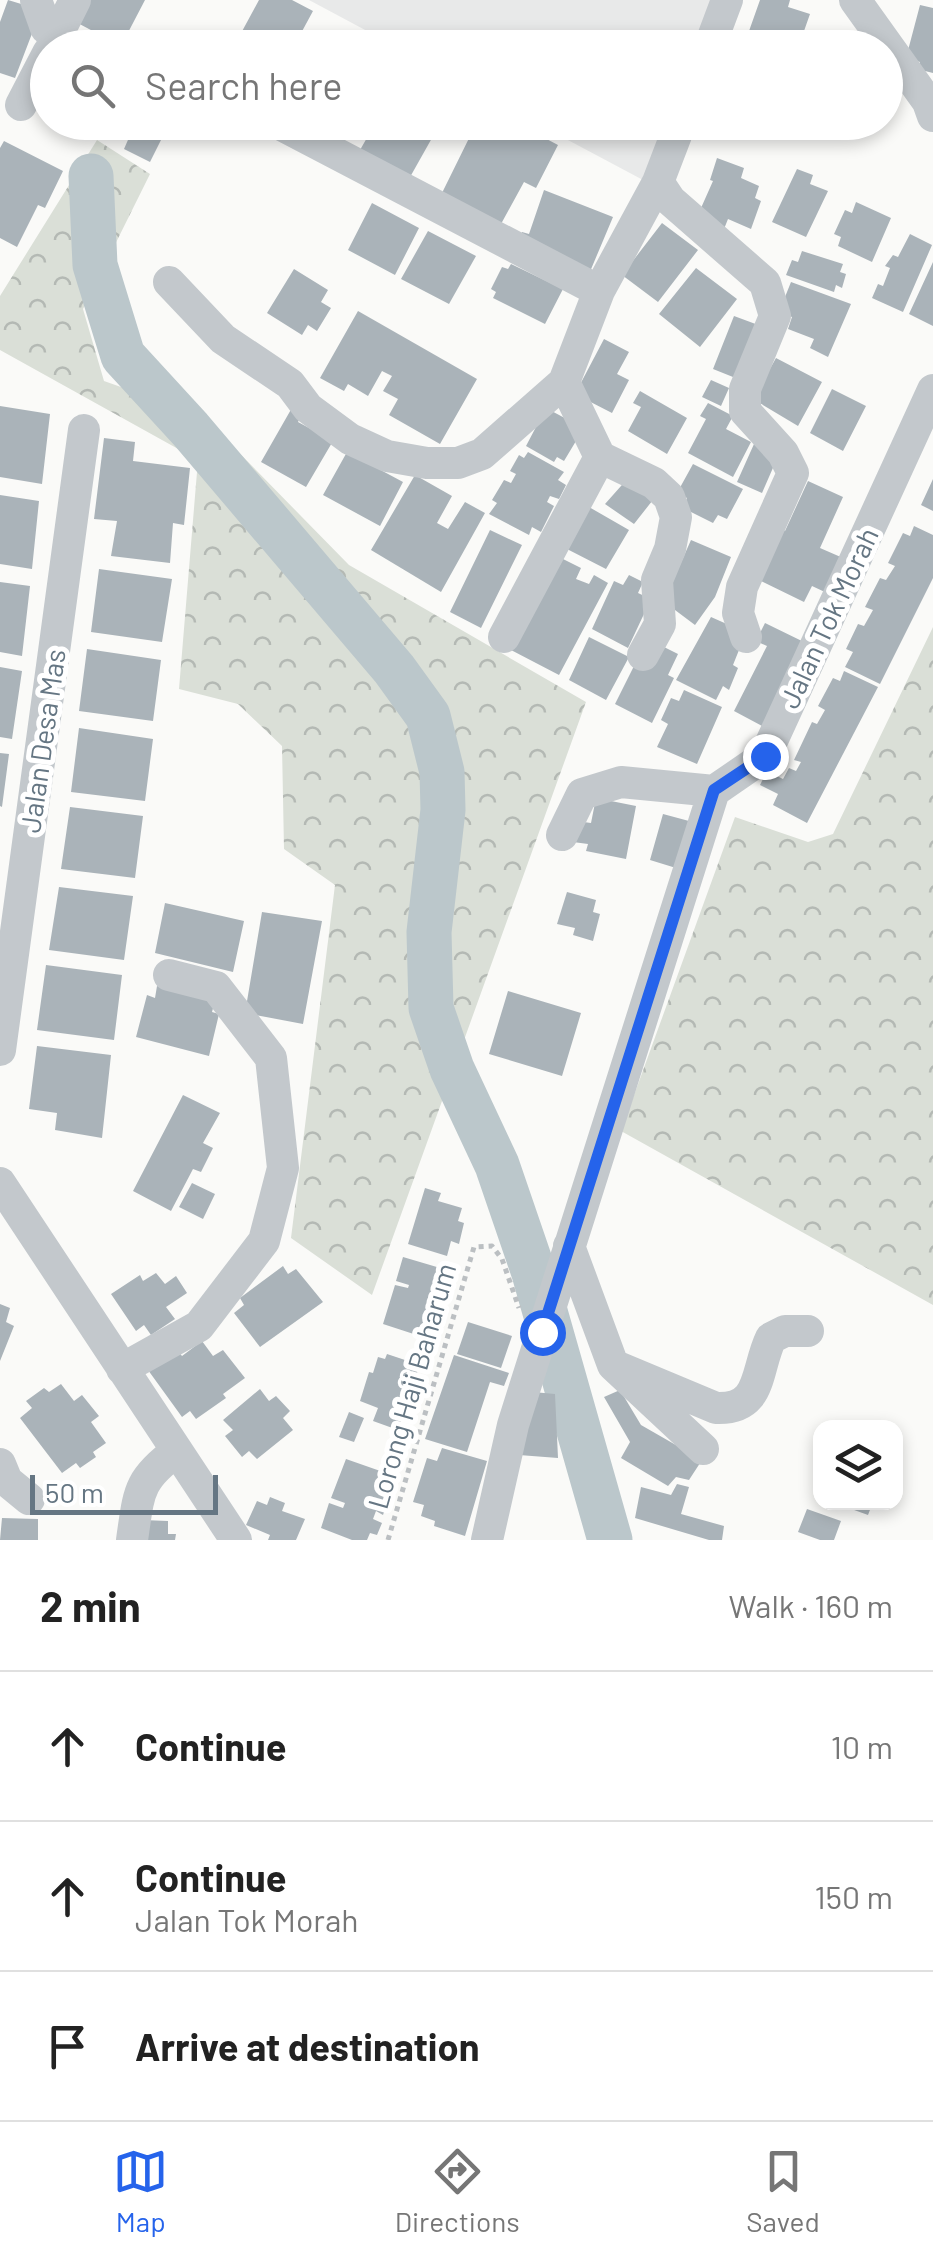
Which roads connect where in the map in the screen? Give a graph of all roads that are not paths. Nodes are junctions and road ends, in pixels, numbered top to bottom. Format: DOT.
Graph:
graph roads {
  1 [pos="75,0"];
  2 [pos="727,0"];
  3 [pos="855,0"];
  4 [pos="47,30"];
  5 [pos="716,30"];
  6 [pos="876,30"];
  7 [pos="903,67"];
  8 [pos="30,78"];
  9 [pos="21,105"];
  10 [pos="933,116"];
  11 [pos="310,140"];
  12 [pos="673,140"];
  13 [pos="658,182"];
  14 [pos="169,282"];
  15 [pos="599,291"];
  16 [pos="564,382"];
  17 [pos="933,390"];
  18 [pos="84,430"];
  19 [pos="600,457"];
  20 [pos="504,636"];
  21 [pos="746,638"];
  22 [pos="643,655"];
  23 [pos="714,790"];
  24 [pos="562,835"];
  25 [pos="169,975"];
  26 [pos="0,1050"];
  27 [pos="0,1183"];
  28 [pos="570,1246"];
  29 [pos="808,1332"];
  30 [pos="613,1366"];
  31 [pos="122,1369"];
  32 [pos="704,1450"];
  33 [pos="177,1451"];
  34 [pos="0,1464"];
  35 [pos="29,1499"];
  36 [pos="132,1540"];
  37 [pos="236,1540"];
  38 [pos="487,1540"];
  1 -- 4 [label="street"];
  2 -- 5 [label="street"];
  3 -- 6 [label="street"];
  7 -- 10 [label="street"];
  8 -- 9 [label="street"];
  11 -- 15 [label="street"];
  12 -- 13 [label="street"];
  13 -- 15 [label="street"];
  13 -- 21 [label="street"];
  14 -- 16 [label="street"];
  15 -- 16 [label="street"];
  16 -- 19 [label="street"];
  17 -- 23 [label="street, Jalan Tok Morah"];
  18 -- 26 [label="street, Jalan Desa Mas"];
  19 -- 20 [label="street"];
  19 -- 22 [label="street"];
  23 -- 24 [label="street"];
  23 -- 28 [label="street"];
  25 -- 31 [label="street"];
  27 -- 31 [label="street"];
  28 -- 30 [label="street"];
  28 -- 38 [label="street"];
  29 -- 30 [label="street"];
  30 -- 32 [label="street"];
  31 -- 33 [label="street"];
  33 -- 36 [label="street"];
  33 -- 37 [label="street"];
  34 -- 35 [label="street"];
}
